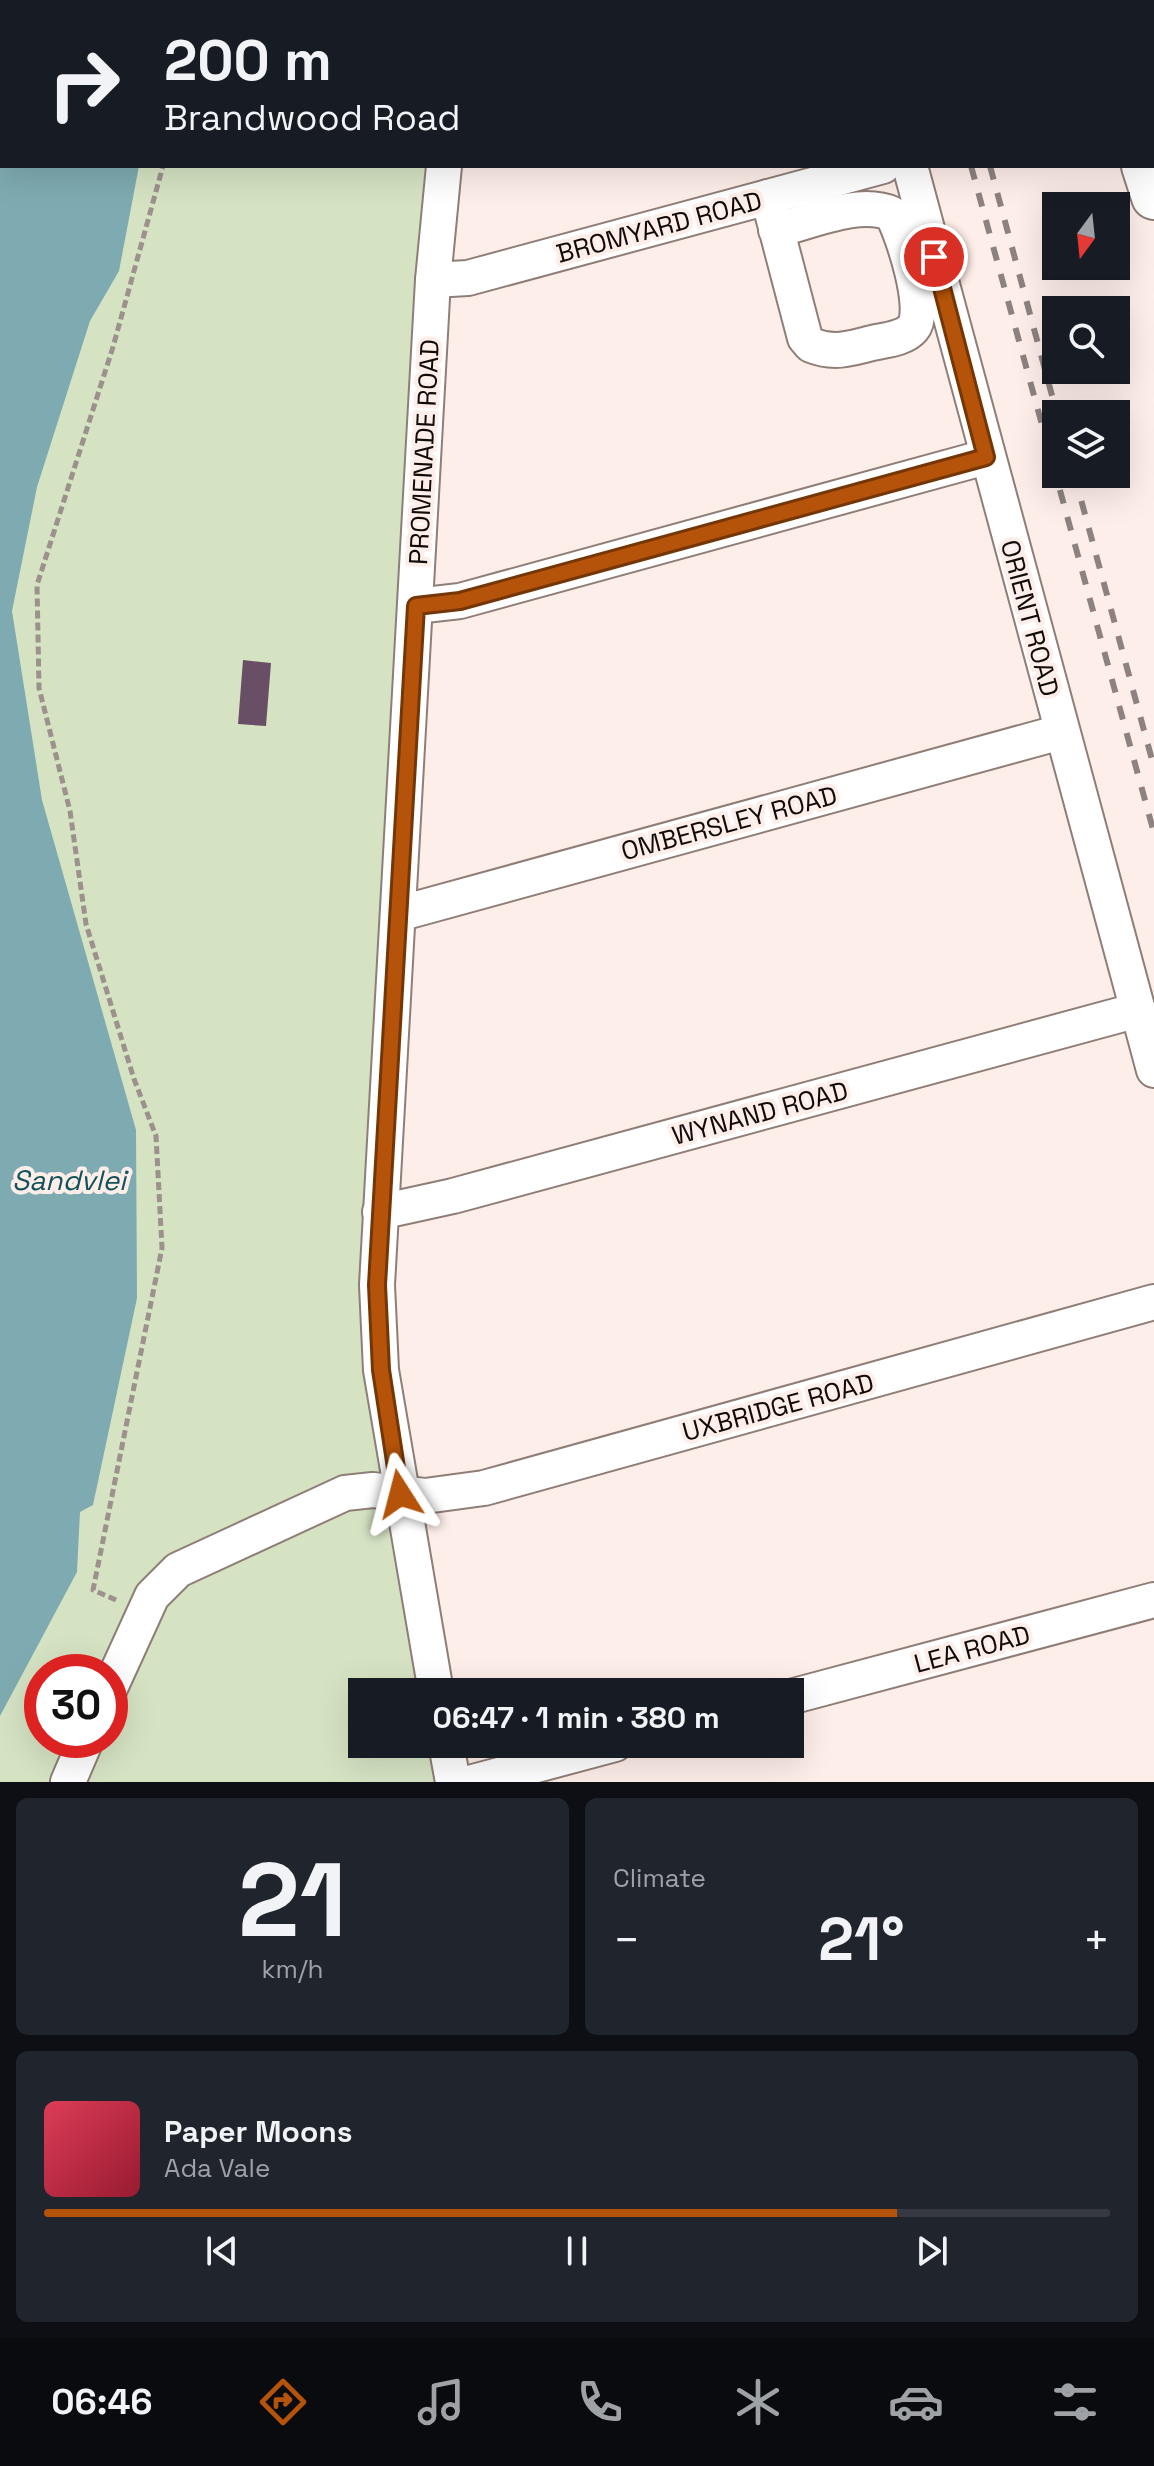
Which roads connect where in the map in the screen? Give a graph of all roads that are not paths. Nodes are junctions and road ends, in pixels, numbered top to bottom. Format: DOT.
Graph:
graph roads {
  1 [pos="444,168"];
  2 [pos="876,168"];
  3 [pos="911,168"];
  4 [pos="1145,168"];
  5 [pos="768,197"];
  6 [pos="1154,197"];
  7 [pos="776,230"];
  8 [pos="433,280"];
  9 [pos="986,457"];
  10 [pos="416,606"];
  11 [pos="1061,732"];
  12 [pos="398,914"];
  13 [pos="1138,1010"];
  14 [pos="1154,1070"];
  15 [pos="380,1212"];
  16 [pos="1154,1302"];
  17 [pos="400,1494"];
  18 [pos="1154,1600"];
  19 [pos="125,1654"];
  20 [pos="433,1678"];
  21 [pos="804,1693"];
  22 [pos="78,1758"];
  23 [pos="449,1758"];
  24 [pos="563,1758"];
  25 [pos="68,1782"];
  26 [pos="453,1782"];
  27 [pos="473,1782"];
  1 -- 8 [label="street, PROMENADE ROAD"];
  2 -- 5 [label="street, BROMYARD ROAD"];
  3 -- 9 [label="street, ORIENT ROAD"];
  4 -- 6 [label="main road"];
  5 -- 7 [label="street"];
  5 -- 8 [label="street, BROMYARD ROAD"];
  7 -- 7 [label="street"];
  8 -- 10 [label="street, PROMENADE ROAD"];
  9 -- 10 [label="street"];
  9 -- 11 [label="street, ORIENT ROAD"];
  10 -- 12 [label="street, PROMENADE ROAD"];
  11 -- 12 [label="street, OMBERSLEY ROAD"];
  11 -- 13 [label="street, ORIENT ROAD"];
  12 -- 15 [label="street, PROMENADE ROAD"];
  13 -- 14 [label="street, ORIENT ROAD"];
  13 -- 15 [label="street, WYNAND ROAD"];
  15 -- 17 [label="street, PROMENADE ROAD"];
  16 -- 17 [label="street, UXBRIDGE ROAD"];
  17 -- 19 [label="street, UXBRIDGE ROAD"];
  17 -- 20 [label="street, PROMENADE ROAD"];
  18 -- 21 [label="street, LEA ROAD"];
  22 -- 25 [label="street"];
  23 -- 26 [label="street"];
  24 -- 27 [label="street"];
}
